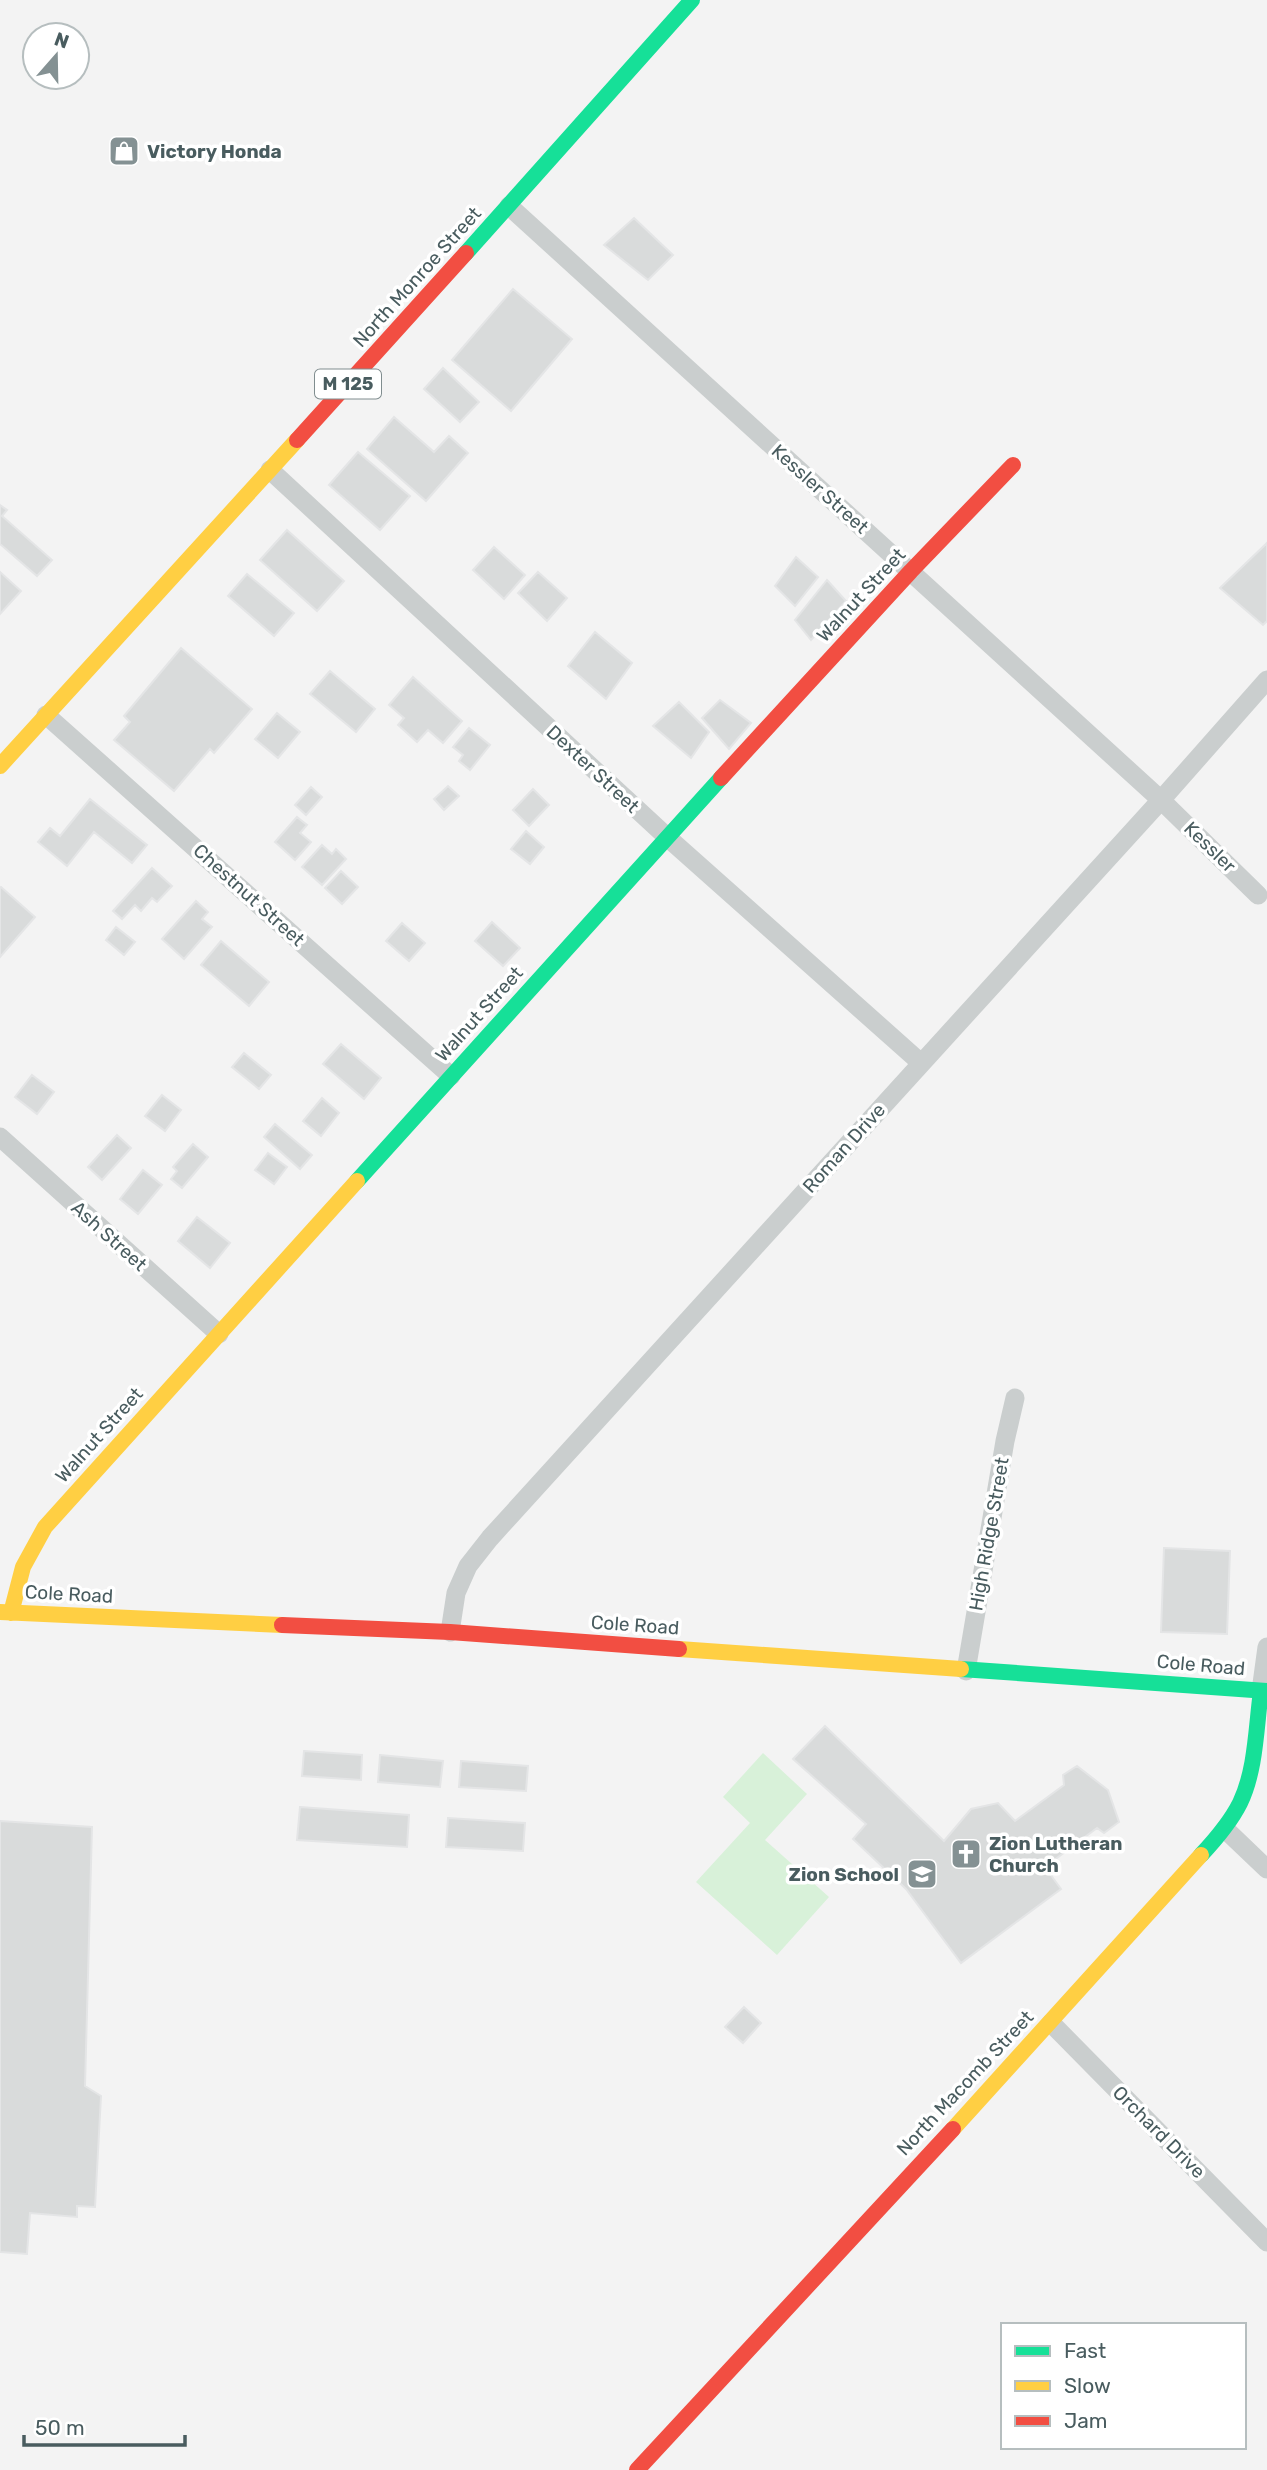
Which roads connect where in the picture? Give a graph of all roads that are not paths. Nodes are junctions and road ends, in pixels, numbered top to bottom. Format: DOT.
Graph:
graph roads {
  1 [pos="692,0"];
  2 [pos="509,206"];
  3 [pos="1013,465"];
  4 [pos="270,470"];
  5 [pos="911,571"];
  6 [pos="1267,680"];
  7 [pos="46,715"];
  8 [pos="0,766"];
  9 [pos="1161,800"];
  10 [pos="667,837"];
  11 [pos="1258,895"];
  12 [pos="921,1063"];
  13 [pos="451,1076"];
  14 [pos="0,1137"];
  15 [pos="219,1334"];
  16 [pos="1015,1398"];
  17 [pos="5,1613"];
  18 [pos="450,1632"];
  19 [pos="1267,1647"];
  20 [pos="966,1671"];
  21 [pos="1264,1691"];
  22 [pos="1225,1829"];
  23 [pos="1267,1869"];
  24 [pos="1051,2023"];
  25 [pos="1267,2242"];
  26 [pos="637,2470"];
  1 -- 2 [label="street, North Monroe Street / M 125"];
  2 -- 4 [label="street, North Monroe Street / M 125"];
  2 -- 5 [label="street, Kessler Street"];
  3 -- 5 [label="street, Walnut Street"];
  4 -- 7 [label="street, North Monroe Street / M 125"];
  4 -- 10 [label="street, Dexter Street"];
  5 -- 9 [label="street, Kessler Street"];
  5 -- 10 [label="street, Walnut Street"];
  6 -- 9 [label="street, Roman Drive"];
  7 -- 8 [label="street, North Monroe Street / M 125"];
  7 -- 13 [label="street, Chestnut Street"];
  9 -- 11 [label="street, Kessler"];
  9 -- 12 [label="street, Roman Drive"];
  10 -- 12 [label="street, Dexter Street"];
  10 -- 13 [label="street, Walnut Street"];
  12 -- 18 [label="street, Roman Drive"];
  13 -- 15 [label="street, Walnut Street"];
  14 -- 15 [label="street, Ash Street"];
  15 -- 17 [label="street, Walnut Street"];
  16 -- 20 [label="street, High Ridge Street"];
  17 -- 18 [label="street, Cole Road"];
  18 -- 20 [label="street, Cole Road"];
  19 -- 21 [label="street"];
  20 -- 21 [label="street, Cole Road"];
  21 -- 22 [label="street, North Macomb Street"];
  22 -- 23 [label="street"];
  22 -- 24 [label="street, North Macomb Street"];
  24 -- 25 [label="street, Orchard Drive"];
  24 -- 26 [label="street, North Macomb Street"];
}
